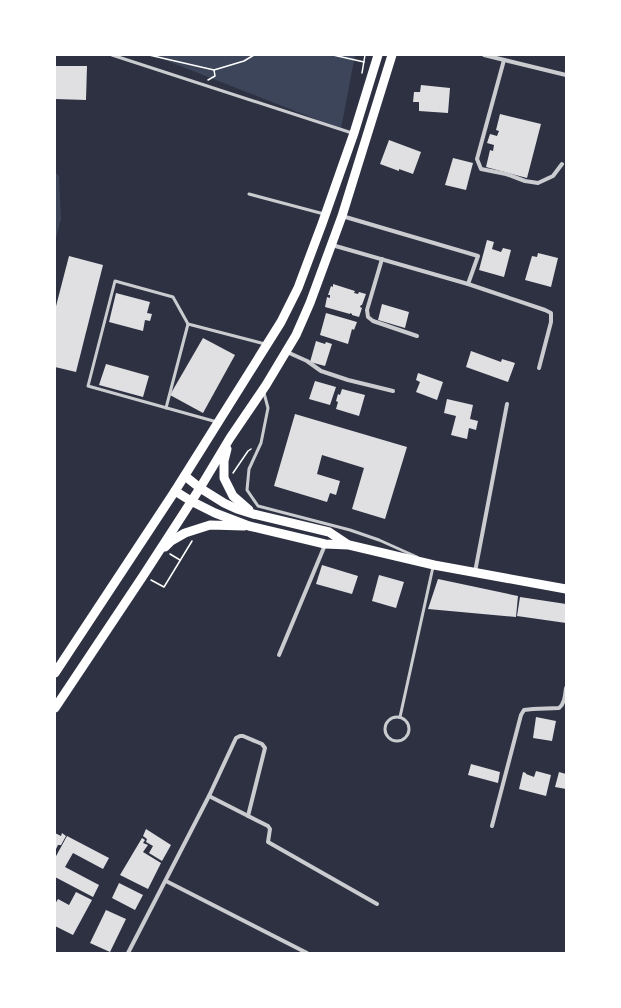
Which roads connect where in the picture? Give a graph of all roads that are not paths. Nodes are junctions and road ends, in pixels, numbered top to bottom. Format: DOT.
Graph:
graph roads {
  1 [pos="112,55"];
  2 [pos="378,55"];
  3 [pos="392,55"];
  4 [pos="484,55"];
  5 [pos="504,60"];
  6 [pos="566,75"];
  7 [pos="354,134"];
  8 [pos="562,164"];
  9 [pos="249,194"];
  10 [pos="326,215"];
  11 [pos="342,216"];
  12 [pos="332,245"];
  13 [pos="382,259"];
  14 [pos="468,284"];
  15 [pos="188,324"];
  16 [pos="417,336"];
  17 [pos="267,345"];
  18 [pos="286,351"];
  19 [pos="539,368"];
  20 [pos="263,389"];
  21 [pos="393,391"];
  22 [pos="507,404"];
  23 [pos="166,408"];
  24 [pos="219,422"];
  25 [pos="230,438"];
  26 [pos="185,476"];
  27 [pos="200,488"];
  28 [pos="175,491"];
  29 [pos="191,501"];
  30 [pos="253,514"];
  31 [pos="249,526"];
  32 [pos="325,544"];
  33 [pos="349,544"];
  34 [pos="152,561"];
  35 [pos="434,565"];
  36 [pos="475,572"];
  37 [pos="566,588"];
  38 [pos="279,655"];
  39 [pos="55,673"];
  40 [pos="566,688"];
  41 [pos="55,708"];
  42 [pos="400,717"];
  43 [pos="209,796"];
  44 [pos="248,816"];
  45 [pos="492,826"];
  46 [pos="166,881"];
  47 [pos="377,904"];
  48 [pos="128,953"];
  49 [pos="306,953"];
  1 -- 7 [label="lane"];
  2 -- 7 [label="main road"];
  3 -- 11 [label="main road"];
  4 -- 5 [label="street"];
  5 -- 6 [label="street"];
  5 -- 8 [label="street"];
  7 -- 10 [label="main road"];
  9 -- 10 [label="lane"];
  10 -- 17 [label="main road"];
  11 -- 12 [label="main road"];
  11 -- 14 [label="street"];
  12 -- 13 [label="street"];
  12 -- 18 [label="main road"];
  13 -- 14 [label="street"];
  13 -- 16 [label="street"];
  14 -- 19 [label="street"];
  15 -- 17 [label="lane"];
  15 -- 23 [label="lane"];
  15 -- 23 [label="lane"];
  17 -- 24 [label="main road"];
  18 -- 20 [label="main road"];
  18 -- 21 [label="street"];
  20 -- 25 [label="main road"];
  20 -- 35 [label="lane"];
  22 -- 36 [label="street"];
  23 -- 24 [label="lane"];
  24 -- 26 [label="main road"];
  25 -- 27 [label="main road"];
  25 -- 30 [label="main road"];
  26 -- 27 [label="main road"];
  26 -- 28 [label="main road"];
  27 -- 29 [label="main road"];
  27 -- 30 [label="main road"];
  28 -- 29 [label="main road"];
  28 -- 39 [label="main road"];
  29 -- 31 [label="main road"];
  29 -- 34 [label="main road"];
  30 -- 33 [label="main road"];
  31 -- 32 [label="main road"];
  31 -- 34 [label="main road"];
  32 -- 33 [label="main road"];
  32 -- 38 [label="street"];
  33 -- 35 [label="main road"];
  34 -- 41 [label="main road"];
  35 -- 36 [label="main road"];
  35 -- 42 [label="lane"];
  36 -- 37 [label="main road"];
  40 -- 45 [label="street"];
  42 -- 42 [label="lane"];
  43 -- 44 [label="street"];
  43 -- 44 [label="street"];
  43 -- 46 [label="street"];
  44 -- 47 [label="street"];
  46 -- 48 [label="street"];
  46 -- 49 [label="street"];
}
